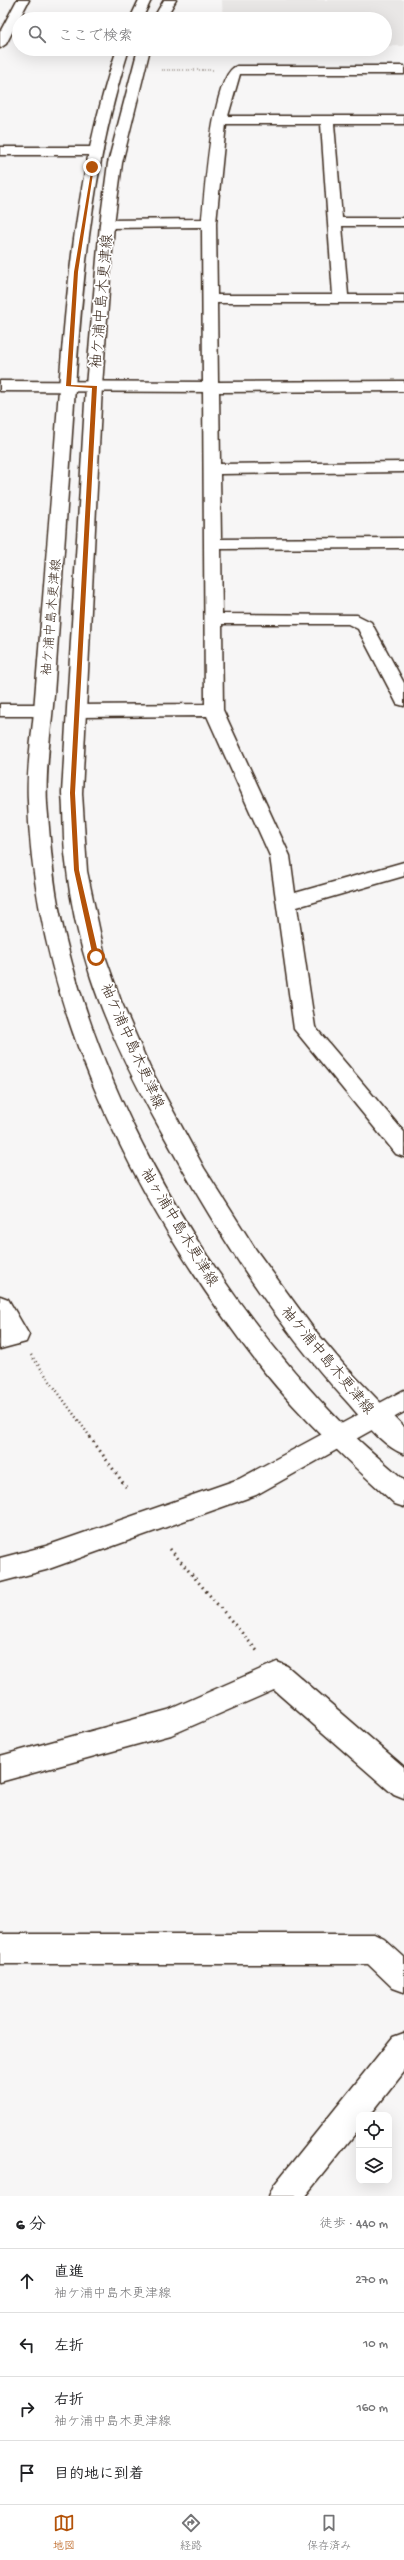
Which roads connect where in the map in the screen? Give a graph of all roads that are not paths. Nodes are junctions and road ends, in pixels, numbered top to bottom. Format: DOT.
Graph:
graph roads {
  1 [pos="23,0"];
  2 [pos="145,0"];
  3 [pos="170,0"];
  4 [pos="16,12"];
  5 [pos="139,12"];
  6 [pos="163,12"];
  7 [pos="12,18"];
  8 [pos="1,37"];
  9 [pos="121,56"];
  10 [pos="142,56"];
  11 [pos="404,70"];
  12 [pos="220,120"];
  13 [pos="327,120"];
  14 [pos="404,120"];
  15 [pos="0,151"];
  16 [pos="96,151"];
  17 [pos="337,222"];
  18 [pos="404,222"];
  19 [pos="209,223"];
  20 [pos="107,224"];
  21 [pos="211,299"];
  22 [pos="341,299"];
  23 [pos="404,300"];
  24 [pos="0,386"];
  25 [pos="68,386"];
  26 [pos="94,386"];
  27 [pos="404,386"];
  28 [pos="212,387"];
  29 [pos="404,467"];
  30 [pos="212,469"];
  31 [pos="404,543"];
  32 [pos="212,544"];
  33 [pos="212,619"];
  34 [pos="404,700"];
  35 [pos="0,710"];
  36 [pos="42,710"];
  37 [pos="77,710"];
  38 [pos="214,710"];
  39 [pos="401,874"];
  40 [pos="48,903"];
  41 [pos="286,903"];
  42 [pos="404,1148"];
  43 [pos="0,1306"];
  44 [pos="8,1337"];
  45 [pos="404,1400"];
  46 [pos="376,1417"];
  47 [pos="339,1437"];
  48 [pos="404,1442"];
  49 [pos="404,1496"];
  50 [pos="0,1570"];
  51 [pos="0,1769"];
  52 [pos="404,1785"];
  53 [pos="0,1949"];
  54 [pos="404,1977"];
  55 [pos="404,2048"];
  56 [pos="285,2196"];
  1 -- 4 [label="street"];
  2 -- 5 [label="street"];
  3 -- 6 [label="street"];
  7 -- 8 [label="street"];
  9 -- 16 [label="street, 袖ケ浦中島木更津線"];
  10 -- 20 [label="street, 袖ケ浦中島木更津線"];
  11 -- 12 [label="street"];
  12 -- 13 [label="street"];
  12 -- 19 [label="street"];
  13 -- 14 [label="street"];
  13 -- 17 [label="street"];
  15 -- 16 [label="street"];
  16 -- 25 [label="street, 袖ケ浦中島木更津線"];
  17 -- 18 [label="street"];
  17 -- 22 [label="street"];
  19 -- 20 [label="street"];
  19 -- 21 [label="street"];
  20 -- 26 [label="street, 袖ケ浦中島木更津線"];
  21 -- 22 [label="street"];
  21 -- 28 [label="street"];
  22 -- 23 [label="street"];
  24 -- 25 [label="street"];
  25 -- 26 [label="street"];
  25 -- 36 [label="street, 袖ケ浦中島木更津線"];
  26 -- 28 [label="street"];
  26 -- 37 [label="street, 袖ケ浦中島木更津線"];
  27 -- 28 [label="street"];
  28 -- 30 [label="street"];
  29 -- 30 [label="street"];
  30 -- 32 [label="street"];
  31 -- 32 [label="street"];
  32 -- 33 [label="street"];
  33 -- 34 [label="street"];
  33 -- 38 [label="street"];
  35 -- 36 [label="street"];
  36 -- 40 [label="street, 袖ケ浦中島木更津線"];
  37 -- 38 [label="street"];
  37 -- 46 [label="street, 袖ケ浦中島木更津線"];
  38 -- 41 [label="street"];
  39 -- 41 [label="street"];
  40 -- 47 [label="street, 袖ヶ浦中島木更津線"];
  41 -- 42 [label="street"];
  43 -- 44 [label="street"];
  45 -- 46 [label="street"];
  46 -- 47 [label="street"];
  46 -- 48 [label="street, 袖ケ浦中島木更津線"];
  47 -- 49 [label="street, 袖ヶ浦中島木更津線"];
  47 -- 50 [label="street"];
  51 -- 52 [label="street"];
  53 -- 54 [label="street"];
  55 -- 56 [label="street"];
}
